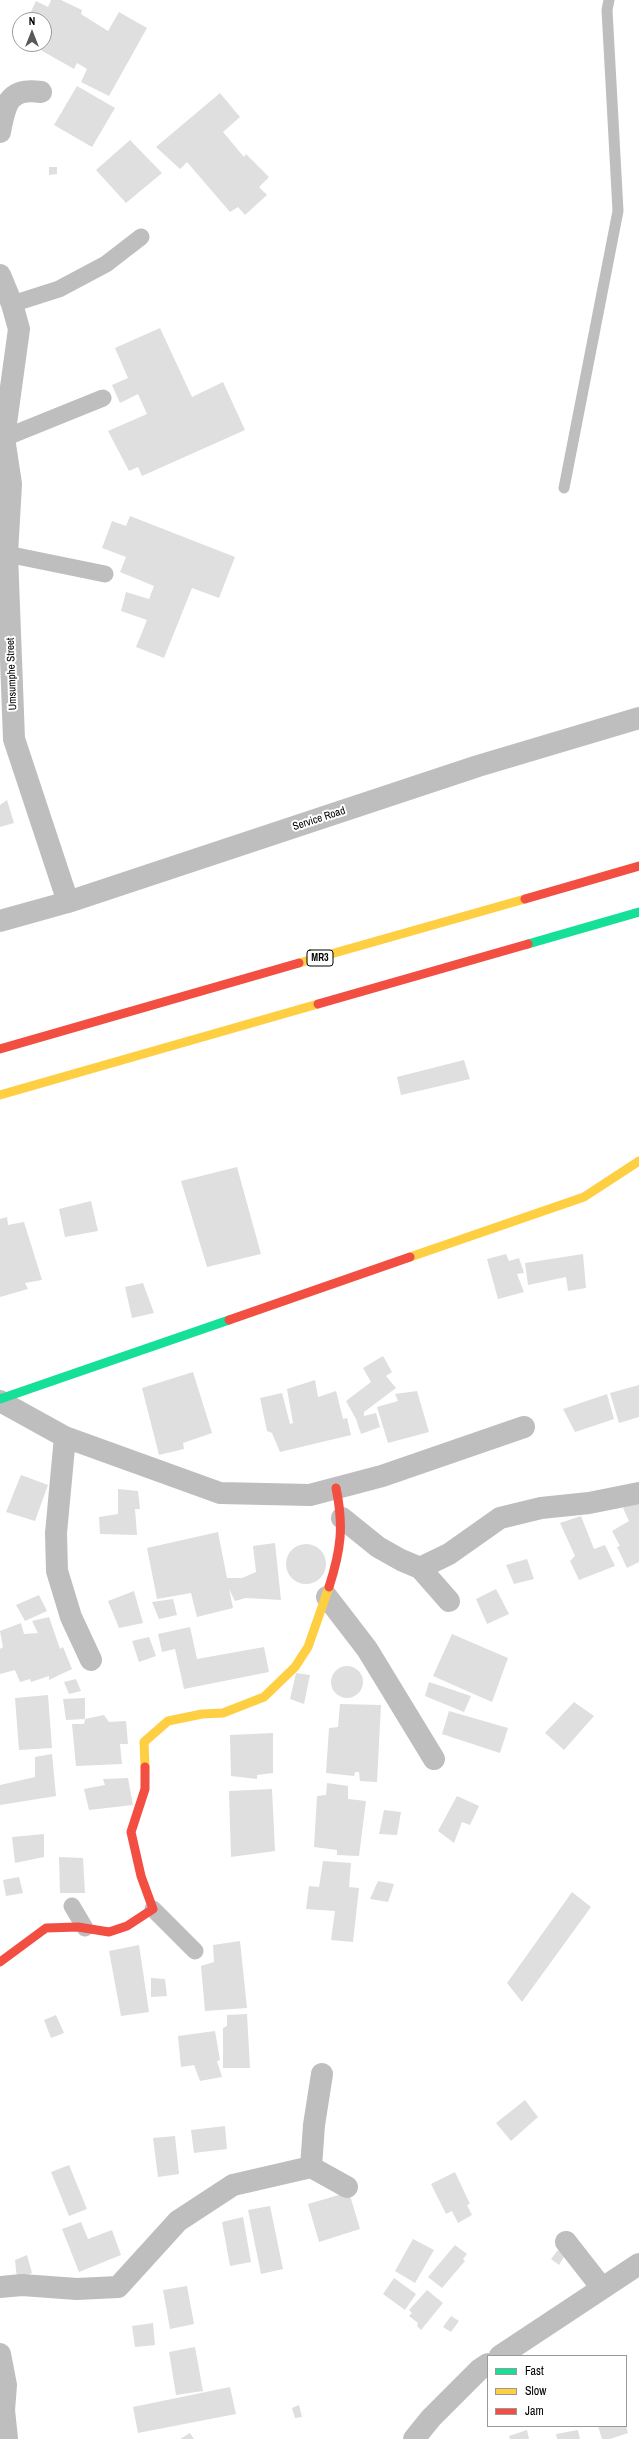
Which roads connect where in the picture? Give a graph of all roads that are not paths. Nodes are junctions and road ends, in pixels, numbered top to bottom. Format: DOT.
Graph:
graph roads {
  1 [pos="41,92"];
  2 [pos="0,132"];
  3 [pos="141,237"];
  4 [pos="0,275"];
  5 [pos="12,304"];
  6 [pos="103,398"];
  7 [pos="2,438"];
  8 [pos="3,558"];
  9 [pos="105,574"];
  10 [pos="639,718"];
  11 [pos="7,739"];
  12 [pos="639,866"];
  13 [pos="68,902"];
  14 [pos="639,912"];
  15 [pos="0,921"];
  16 [pos="0,1049"];
  17 [pos="0,1095"];
  18 [pos="639,1161"];
  19 [pos="0,1400"];
  20 [pos="524,1427"];
  21 [pos="65,1437"];
  22 [pos="336,1488"];
  23 [pos="639,1493"];
  24 [pos="342,1518"];
  25 [pos="420,1568"];
  26 [pos="327,1596"];
  27 [pos="449,1601"];
  28 [pos="91,1660"];
  29 [pos="434,1759"];
  30 [pos="72,1906"];
  31 [pos="153,1909"];
  32 [pos="85,1928"];
  33 [pos="195,1951"];
  34 [pos="0,1962"];
  35 [pos="322,2074"];
  36 [pos="311,2167"];
  37 [pos="347,2187"];
  38 [pos="566,2242"];
  39 [pos="639,2264"];
  40 [pos="0,2286"];
  41 [pos="602,2288"];
  42 [pos="0,2354"];
  43 [pos="502,2355"];
  44 [pos="487,2365"];
  45 [pos="7,2439"];
  46 [pos="414,2439"];
  1 -- 2 [label="street"];
  3 -- 5 [label="lane"];
  4 -- 5 [label="street, Umsumphe Street"];
  5 -- 7 [label="street, Umsumphe Street"];
  6 -- 7 [label="lane"];
  7 -- 8 [label="street, Umsumphe Street"];
  8 -- 9 [label="lane"];
  8 -- 11 [label="street, Umsumphe Street"];
  10 -- 13 [label="street, Service Road"];
  11 -- 13 [label="street, Umsumphe Street"];
  12 -- 16 [label="main road, MR3"];
  13 -- 15 [label="street, Service Road"];
  14 -- 17 [label="main road"];
  18 -- 19 [label="main road"];
  19 -- 21 [label="street"];
  20 -- 22 [label="street"];
  21 -- 22 [label="street"];
  21 -- 28 [label="street"];
  22 -- 24 [label="main road"];
  23 -- 25 [label="street"];
  24 -- 25 [label="street"];
  24 -- 26 [label="main road"];
  25 -- 27 [label="street"];
  26 -- 29 [label="street"];
  26 -- 31 [label="main road"];
  30 -- 32 [label="lane"];
  31 -- 32 [label="main road"];
  31 -- 33 [label="lane"];
  32 -- 34 [label="main road"];
  35 -- 36 [label="street"];
  36 -- 37 [label="street"];
  36 -- 40 [label="street"];
  38 -- 41 [label="street"];
  39 -- 41 [label="street"];
  41 -- 43 [label="street"];
  42 -- 45 [label="street"];
  44 -- 46 [label="street"];
}
